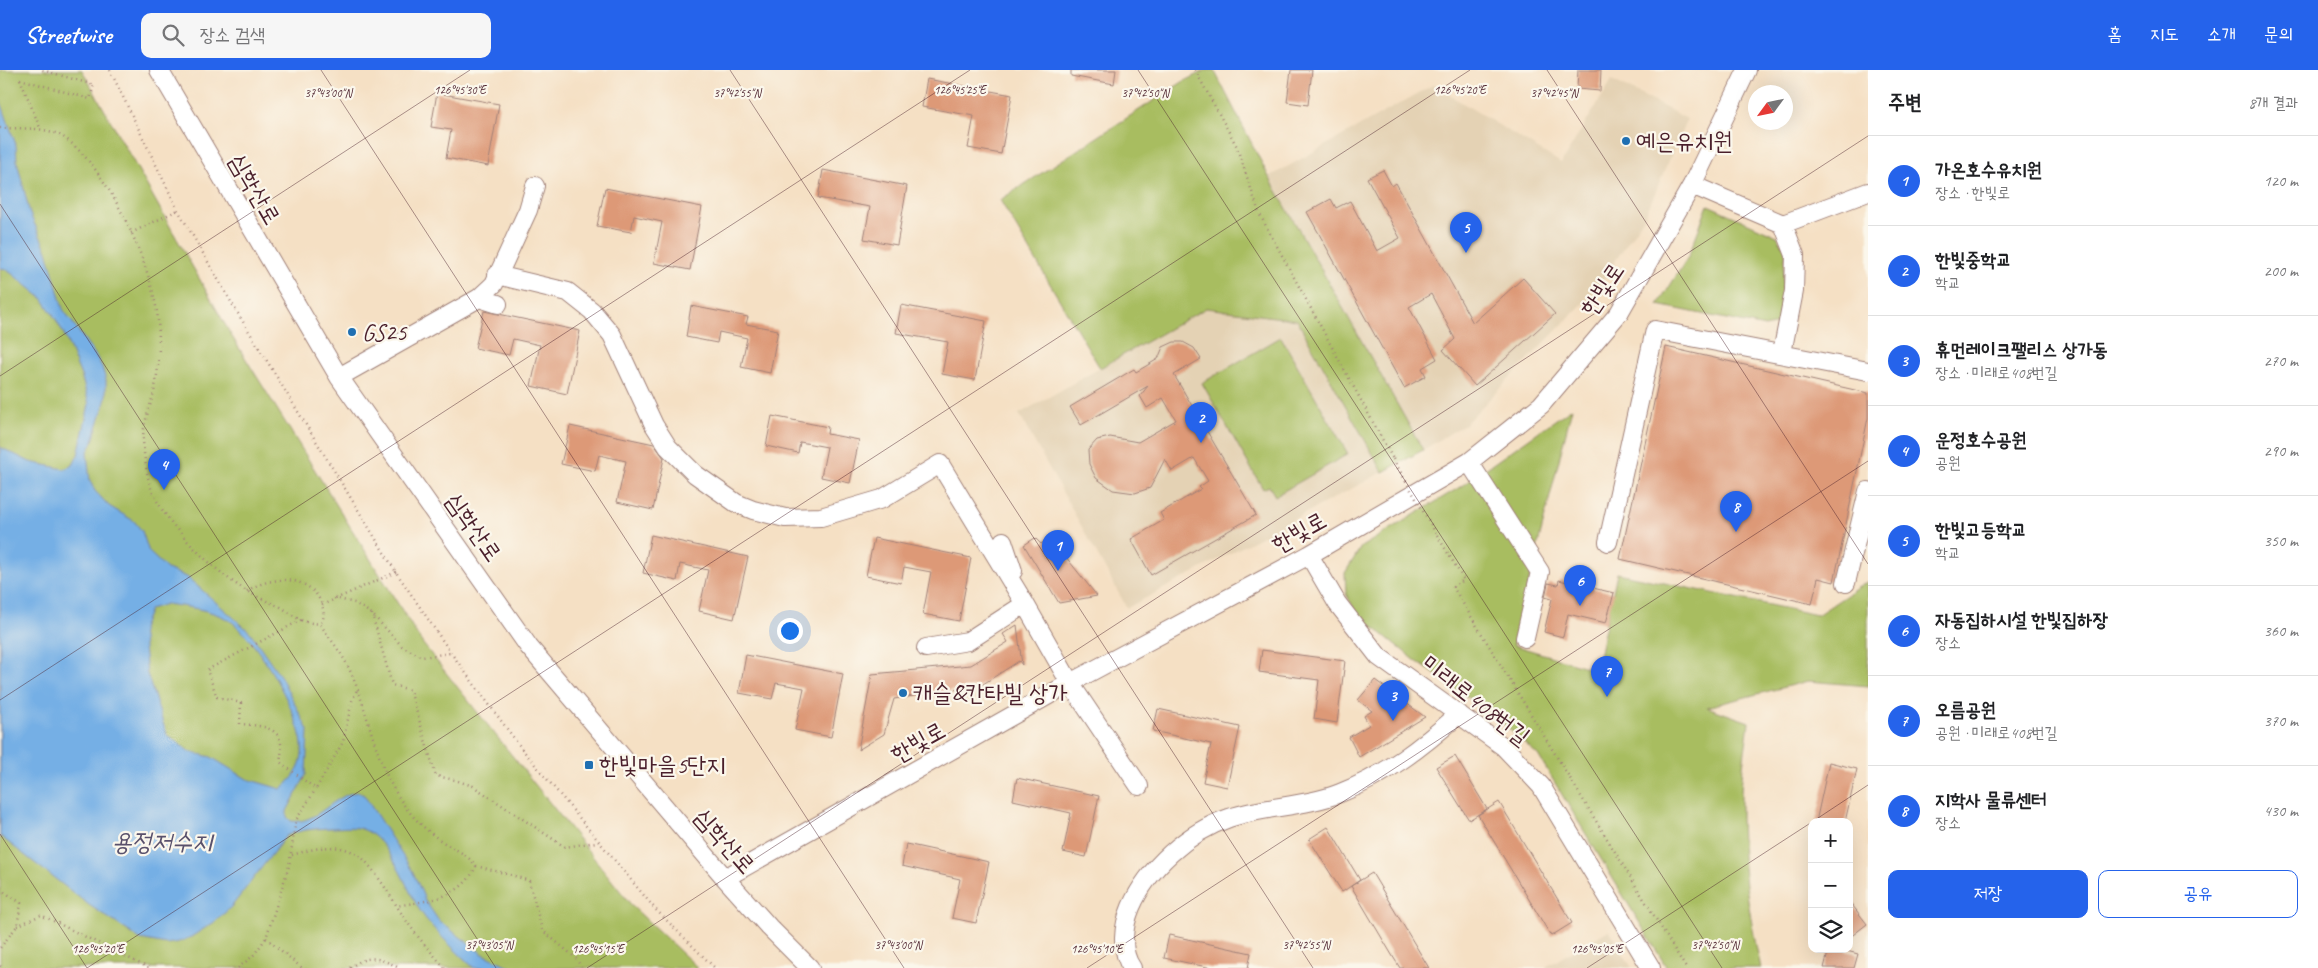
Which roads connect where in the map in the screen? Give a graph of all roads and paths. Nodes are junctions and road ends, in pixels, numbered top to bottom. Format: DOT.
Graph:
graph roads {
  1 [pos="42,70"];
  2 [pos="110,70"];
  3 [pos="159,70"];
  4 [pos="1195,70"];
  5 [pos="1747,70"];
  6 [pos="0,128"];
  7 [pos="42,130"];
  8 [pos="1692,185"];
  9 [pos="535,186"];
  10 [pos="1868,192"];
  11 [pos="178,210"];
  12 [pos="1783,224"];
  13 [pos="131,233"];
  14 [pos="497,275"];
  15 [pos="479,298"];
  16 [pos="498,304"];
  17 [pos="1782,353"];
  18 [pos="1868,371"];
  19 [pos="339,377"];
  20 [pos="1469,462"];
  21 [pos="1868,491"];
  22 [pos="1003,540"];
  23 [pos="1608,542"];
  24 [pos="1309,555"];
  25 [pos="396,572"];
  26 [pos="1846,582"];
  27 [pos="247,591"];
  28 [pos="334,598"];
  29 [pos="1025,604"];
  30 [pos="322,605"];
  31 [pos="372,614"];
  32 [pos="301,620"];
  33 [pos="320,624"];
  34 [pos="1525,638"];
  35 [pos="926,648"];
  36 [pos="451,653"];
  37 [pos="1070,683"];
  38 [pos="357,690"];
  39 [pos="1459,714"];
  40 [pos="1139,786"];
  41 [pos="316,789"];
  42 [pos="597,842"];
  43 [pos="292,855"];
  44 [pos="476,866"];
  45 [pos="725,878"];
  46 [pos="0,889"];
  47 [pos="396,906"];
  48 [pos="17,926"];
  49 [pos="266,938"];
  50 [pos="0,948"];
  51 [pos="149,968"];
  52 [pos="238,968"];
  53 [pos="302,968"];
  54 [pos="350,968"];
  55 [pos="400,968"];
  56 [pos="445,968"];
  57 [pos="581,968"];
  58 [pos="715,968"];
  59 [pos="810,968"];
  60 [pos="1132,968"];
  61 [pos="1651,968"];
  62 [pos="1686,968"];
  1 -- 7 [label="path"];
  2 -- 11 [label="path"];
  3 -- 19 [label="street, 심학산로"];
  4 -- 62 [label="path, bridge"];
  5 -- 8 [label="street, 한빛로"];
  6 -- 7 [label="path"];
  7 -- 13 [label="path"];
  8 -- 12 [label="street"];
  8 -- 20 [label="street, 한빛로"];
  9 -- 14 [label="street"];
  10 -- 12 [label="street"];
  11 -- 13 [label="path"];
  11 -- 25 [label="path"];
  12 -- 17 [label="street"];
  13 -- 27 [label="path"];
  14 -- 15 [label="street"];
  14 -- 29 [label="street"];
  15 -- 16 [label="street"];
  15 -- 19 [label="street"];
  17 -- 18 [label="street"];
  17 -- 23 [label="street"];
  19 -- 45 [label="street, 심학산로"];
  20 -- 24 [label="street, 한빛로"];
  20 -- 34 [label="street"];
  21 -- 26 [label="street"];
  22 -- 29 [label="street"];
  24 -- 37 [label="street, 한빛로"];
  24 -- 39 [label="street, 미래로408번길"];
  25 -- 28 [label="path"];
  25 -- 36 [label="path"];
  27 -- 30 [label="path"];
  27 -- 32 [label="path"];
  28 -- 30 [label="path"];
  28 -- 31 [label="path"];
  29 -- 35 [label="street"];
  29 -- 37 [label="street"];
  30 -- 33 [label="path"];
  31 -- 36 [label="path"];
  31 -- 42 [label="path"];
  32 -- 33 [label="path"];
  32 -- 41 [label="path"];
  33 -- 38 [label="path"];
  36 -- 42 [label="path"];
  37 -- 40 [label="street"];
  37 -- 45 [label="street, 한빛로"];
  38 -- 41 [label="path"];
  38 -- 44 [label="path"];
  39 -- 60 [label="street"];
  39 -- 61 [label="street, 미래로408번길"];
  41 -- 43 [label="path"];
  42 -- 58 [label="path"];
  43 -- 47 [label="path"];
  43 -- 49 [label="path"];
  44 -- 47 [label="path"];
  44 -- 57 [label="path"];
  45 -- 59 [label="street, 심학산로"];
  46 -- 48 [label="path"];
  47 -- 56 [label="path"];
  48 -- 50 [label="path"];
  48 -- 51 [label="path"];
  49 -- 52 [label="path"];
  49 -- 53 [label="path"];
  54 -- 55 [label="path"];
}
